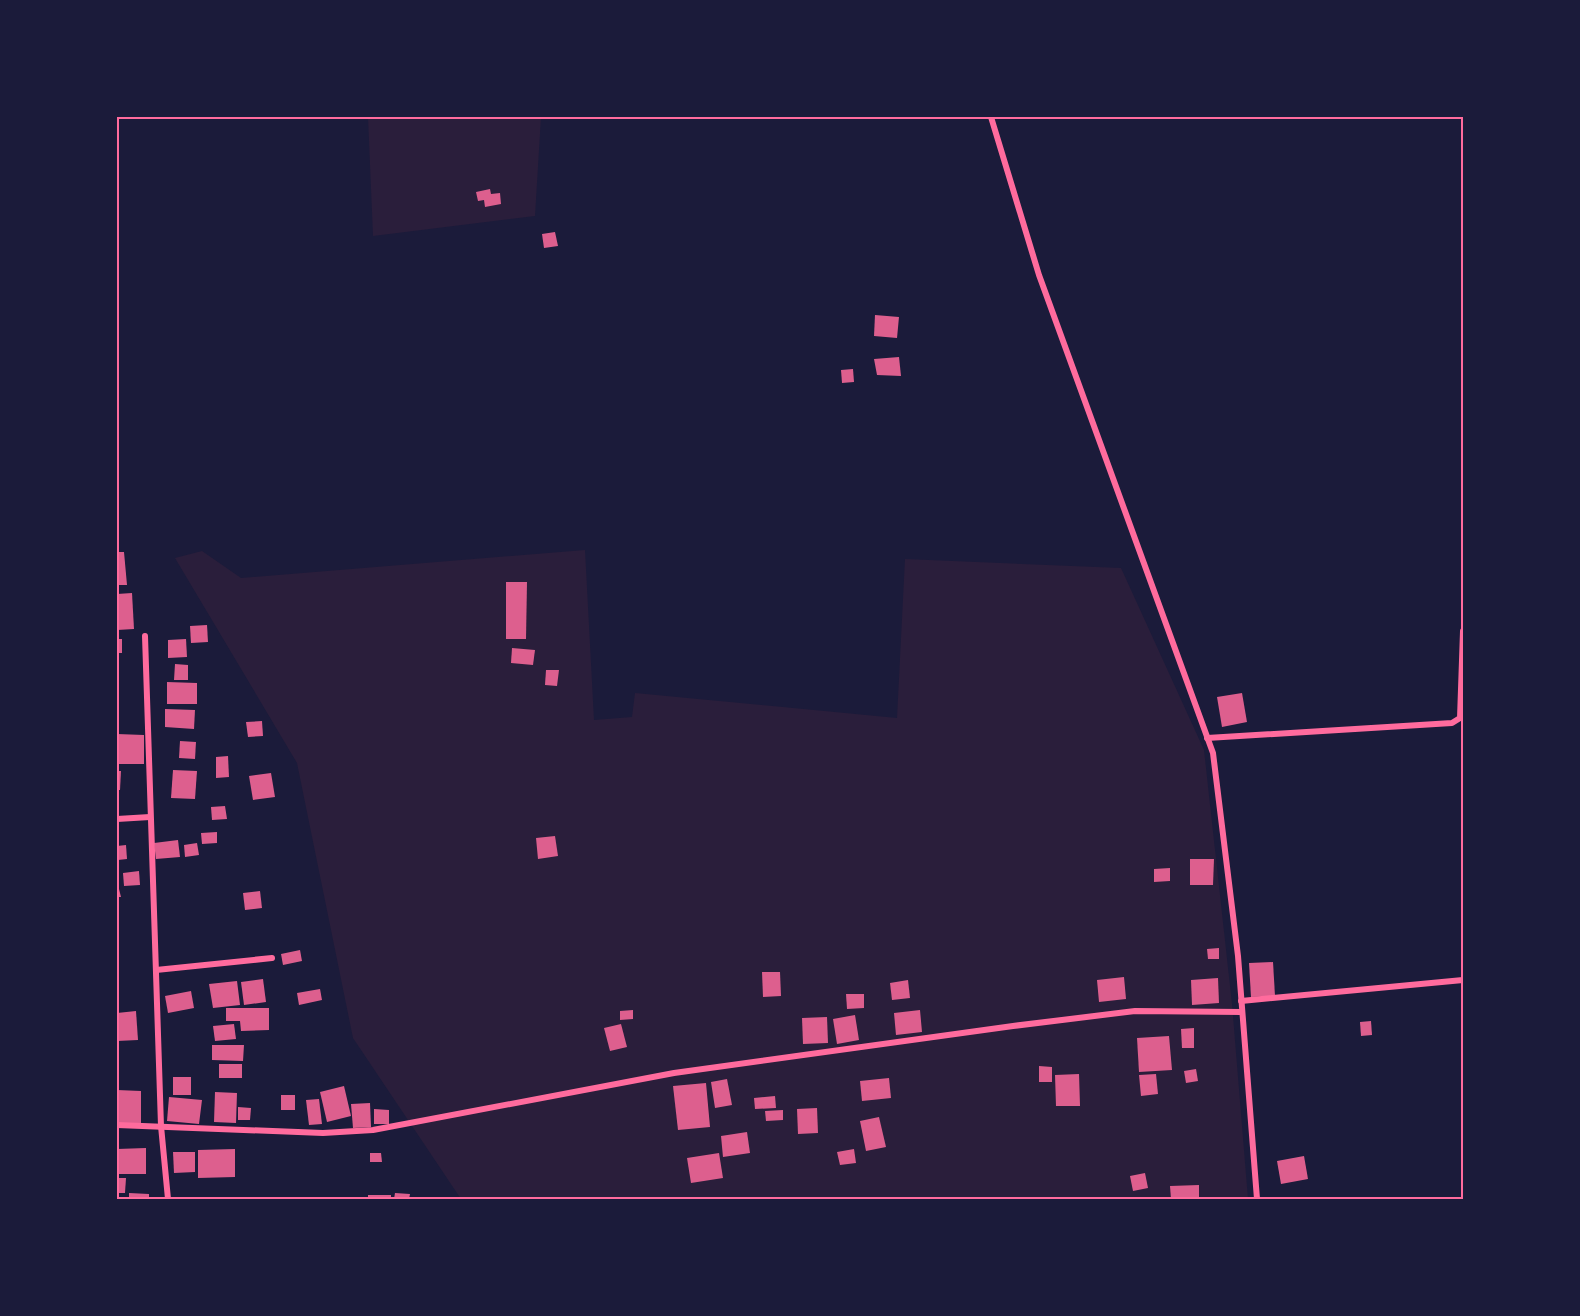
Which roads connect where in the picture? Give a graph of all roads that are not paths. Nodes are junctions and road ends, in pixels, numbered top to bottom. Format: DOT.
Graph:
graph roads {
  1 [pos="991,117"];
  2 [pos="1463,631"];
  3 [pos="145,636"];
  4 [pos="1207,738"];
  5 [pos="150,817"];
  6 [pos="117,819"];
  7 [pos="272,958"];
  8 [pos="156,970"];
  9 [pos="1463,980"];
  10 [pos="1241,1001"];
  11 [pos="1242,1012"];
  12 [pos="117,1125"];
  13 [pos="161,1126"];
  14 [pos="168,1199"];
  15 [pos="1257,1199"];
  1 -- 4 [label="street"];
  2 -- 4 [label="street"];
  3 -- 5 [label="street"];
  4 -- 10 [label="street"];
  5 -- 6 [label="street"];
  5 -- 8 [label="street"];
  7 -- 8 [label="street"];
  8 -- 13 [label="street"];
  9 -- 10 [label="street"];
  10 -- 11 [label="street"];
  11 -- 13 [label="street"];
  11 -- 15 [label="street"];
  12 -- 13 [label="street"];
  13 -- 14 [label="street"];
}
